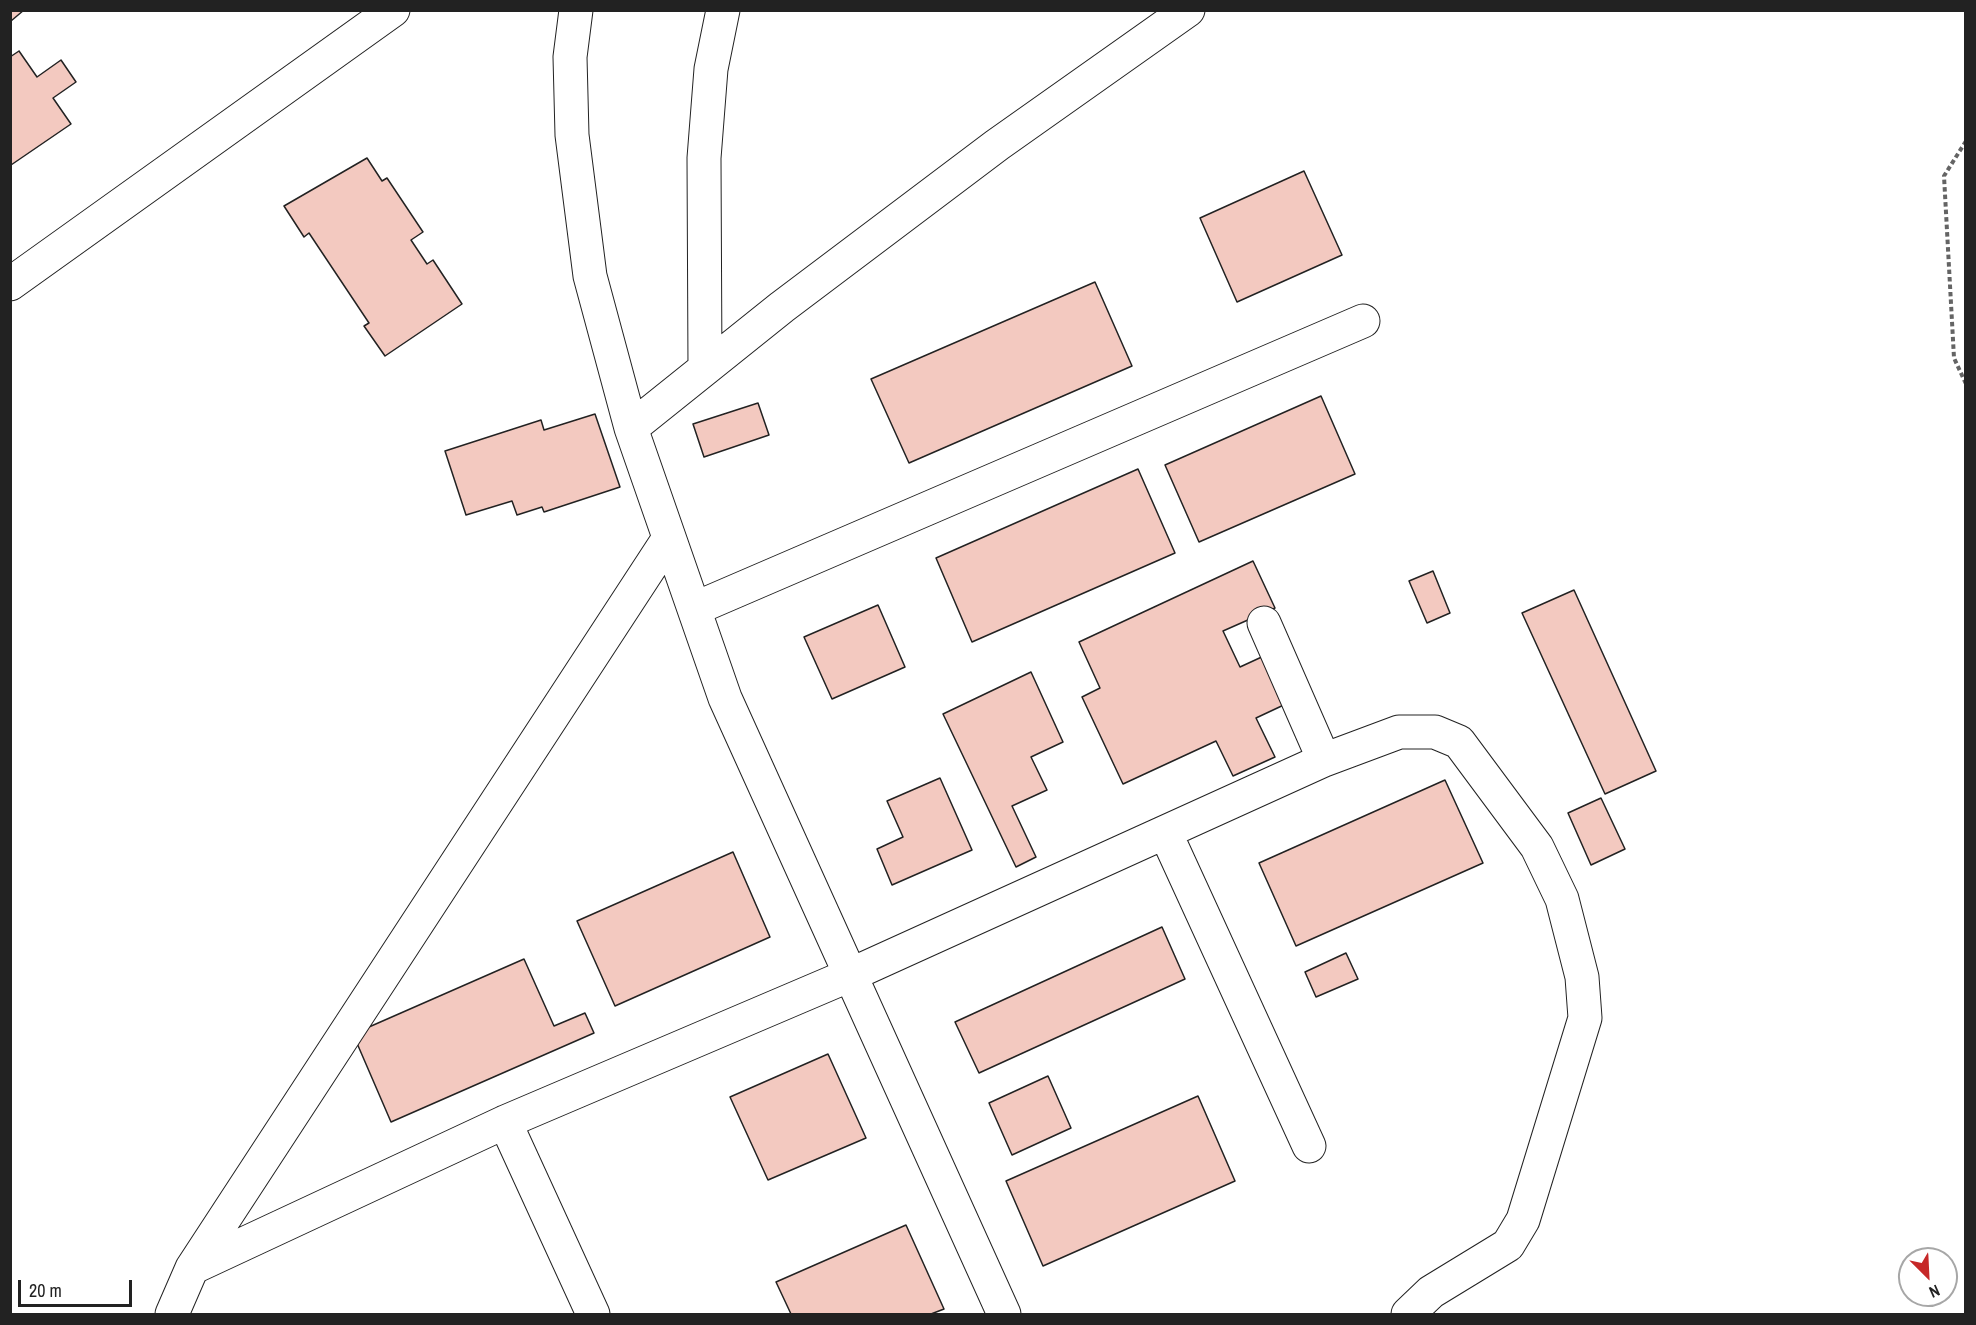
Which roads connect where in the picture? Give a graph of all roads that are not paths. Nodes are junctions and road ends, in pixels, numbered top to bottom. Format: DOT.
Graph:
graph roads {
  1 [pos="393,10"];
  2 [pos="576,10"];
  3 [pos="723,10"];
  4 [pos="1188,10"];
  5 [pos="10,284"];
  6 [pos="1363,321"];
  7 [pos="705,369"];
  8 [pos="631,428"];
  9 [pos="669,538"];
  10 [pos="694,609"];
  11 [pos="1264,623"];
  12 [pos="1324,760"];
  13 [pos="1166,834"];
  14 [pos="850,975"];
  15 [pos="505,1122"];
  16 [pos="1309,1146"];
  17 [pos="192,1268"];
  18 [pos="172,1314"];
  19 [pos="593,1314"];
  20 [pos="1004,1314"];
  21 [pos="1408,1314"];
  1 -- 5 [label="street"];
  2 -- 8 [label="street"];
  3 -- 7 [label="street"];
  4 -- 7 [label="street"];
  6 -- 10 [label="street"];
  7 -- 8 [label="street"];
  8 -- 9 [label="street"];
  9 -- 10 [label="street"];
  9 -- 17 [label="street"];
  10 -- 14 [label="street"];
  11 -- 12 [label="street"];
  12 -- 13 [label="street"];
  12 -- 21 [label="street"];
  13 -- 14 [label="street"];
  13 -- 16 [label="street"];
  14 -- 15 [label="street"];
  14 -- 20 [label="street"];
  15 -- 17 [label="street"];
  15 -- 19 [label="street"];
  17 -- 18 [label="street"];
}
